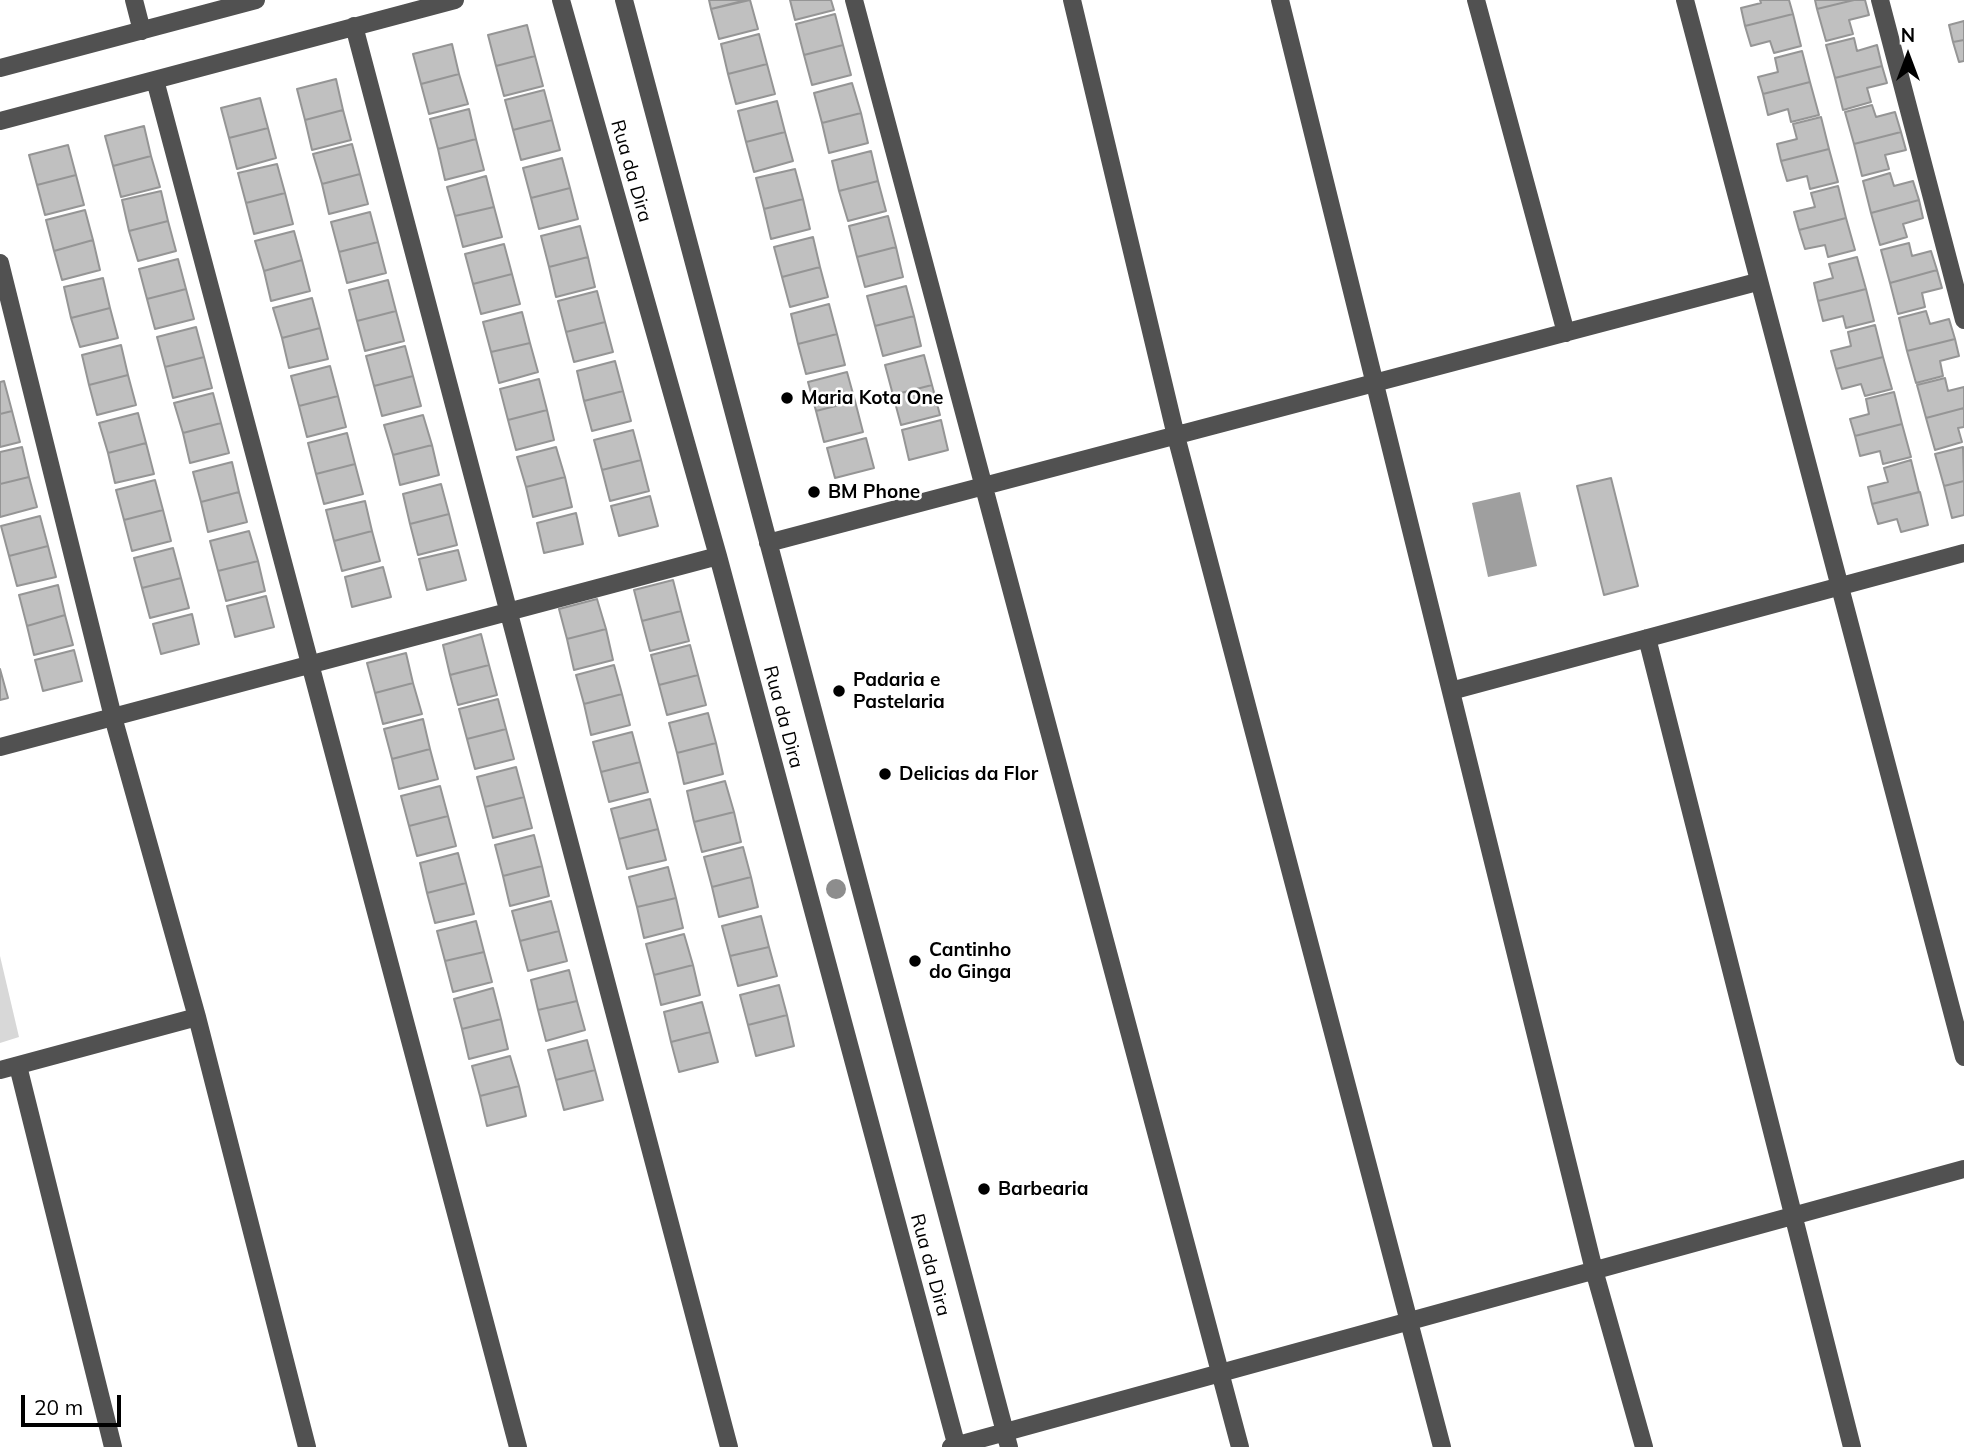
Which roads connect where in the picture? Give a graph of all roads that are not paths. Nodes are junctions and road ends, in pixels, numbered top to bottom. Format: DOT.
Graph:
graph roads {
  1 [pos="134,0"];
  2 [pos="256,0"];
  3 [pos="455,0"];
  4 [pos="561,0"];
  5 [pos="624,0"];
  6 [pos="855,0"];
  7 [pos="1072,0"];
  8 [pos="1280,0"];
  9 [pos="1476,0"];
  10 [pos="1685,0"];
  11 [pos="1880,0"];
  12 [pos="354,26"];
  13 [pos="142,32"];
  14 [pos="0,68"];
  15 [pos="155,80"];
  16 [pos="0,121"];
  17 [pos="0,263"];
  18 [pos="1757,282"];
  19 [pos="1964,320"];
  20 [pos="1566,333"];
  21 [pos="1375,383"];
  22 [pos="1176,436"];
  23 [pos="984,486"];
  24 [pos="768,543"];
  25 [pos="1964,553"];
  26 [pos="718,556"];
  27 [pos="1838,587"];
  28 [pos="507,612"];
  29 [pos="1647,638"];
  30 [pos="308,665"];
  31 [pos="1451,691"];
  32 [pos="113,717"];
  33 [pos="0,747"];
  34 [pos="197,1017"];
  35 [pos="1964,1056"];
  36 [pos="9,1068"];
  37 [pos="1964,1169"];
  38 [pos="1793,1216"];
  39 [pos="1594,1270"];
  40 [pos="1408,1321"];
  41 [pos="1221,1372"];
  42 [pos="1007,1440"];
  43 [pos="113,1447"];
  44 [pos="307,1447"];
  45 [pos="518,1447"];
  46 [pos="729,1447"];
  47 [pos="955,1447"];
  48 [pos="1240,1447"];
  49 [pos="1442,1447"];
  50 [pos="1644,1447"];
  51 [pos="1852,1447"];
  1 -- 13 [label="street"];
  2 -- 13 [label="street"];
  3 -- 12 [label="street"];
  4 -- 26 [label="street, Rua da Dira"];
  5 -- 24 [label="street, Rua da Dira"];
  6 -- 23 [label="street"];
  7 -- 22 [label="street"];
  8 -- 21 [label="street"];
  9 -- 20 [label="street"];
  10 -- 18 [label="street"];
  11 -- 19 [label="street"];
  12 -- 15 [label="street"];
  12 -- 28 [label="street"];
  13 -- 14 [label="street"];
  15 -- 16 [label="street"];
  15 -- 30 [label="street"];
  17 -- 32 [label="street"];
  18 -- 20 [label="street"];
  18 -- 27 [label="street"];
  20 -- 21 [label="street"];
  21 -- 22 [label="street"];
  21 -- 31 [label="street"];
  22 -- 23 [label="street"];
  22 -- 40 [label="street"];
  23 -- 24 [label="street"];
  23 -- 41 [label="street"];
  24 -- 42 [label="street, Rua da Dira"];
  25 -- 27 [label="street"];
  26 -- 28 [label="street"];
  26 -- 47 [label="street, Rua da Dira"];
  27 -- 29 [label="street"];
  27 -- 35 [label="street"];
  28 -- 30 [label="street"];
  28 -- 46 [label="street"];
  29 -- 31 [label="street"];
  29 -- 38 [label="street"];
  30 -- 32 [label="street"];
  30 -- 45 [label="street"];
  31 -- 39 [label="street"];
  32 -- 33 [label="street"];
  32 -- 34 [label="street"];
  34 -- 36 [label="street"];
  34 -- 44 [label="street"];
  36 -- 43 [label="street"];
  37 -- 38 [label="street"];
  38 -- 39 [label="street"];
  38 -- 51 [label="street"];
  39 -- 40 [label="street"];
  39 -- 50 [label="street"];
  40 -- 41 [label="street"];
  40 -- 49 [label="street"];
  41 -- 42 [label="street"];
  41 -- 48 [label="street"];
  42 -- 47 [label="street"];
}
